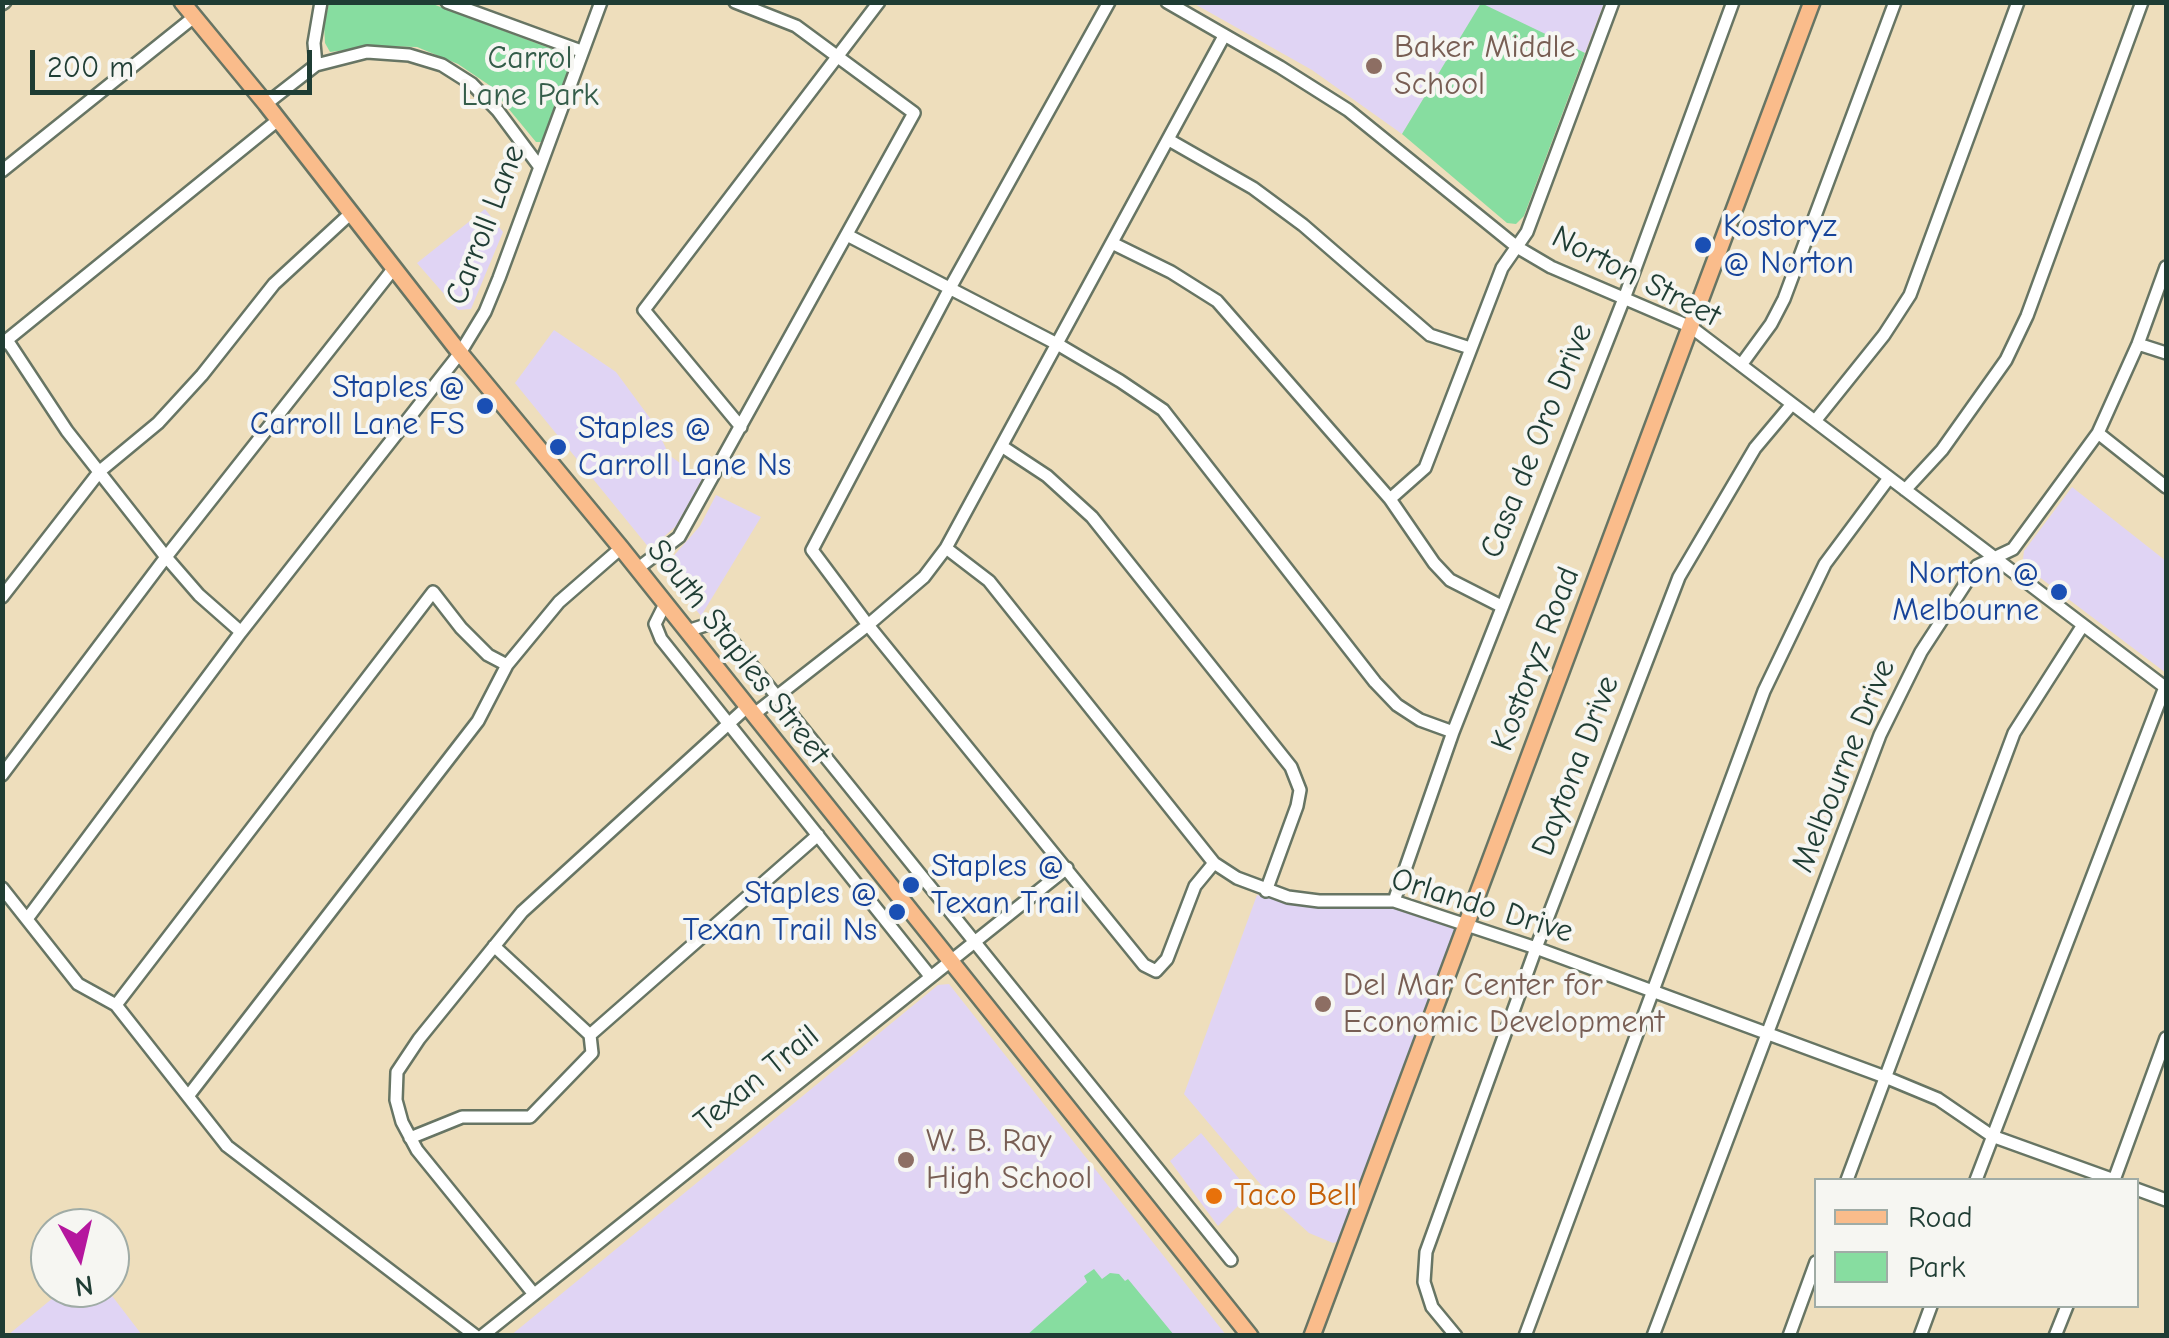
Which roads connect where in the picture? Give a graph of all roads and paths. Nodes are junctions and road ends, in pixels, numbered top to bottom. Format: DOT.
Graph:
graph roads {
  1 [pos="182,2"];
  2 [pos="321,2"];
  3 [pos="447,2"];
  4 [pos="600,2"];
  5 [pos="736,2"];
  6 [pos="880,2"];
  7 [pos="1110,2"];
  8 [pos="1167,2"];
  9 [pos="1613,2"];
  10 [pos="1732,2"];
  11 [pos="1812,2"];
  12 [pos="1895,2"];
  13 [pos="2018,2"];
  14 [pos="2142,2"];
  15 [pos="194,17"];
  16 [pos="1224,36"];
  17 [pos="581,51"];
  18 [pos="838,56"];
  19 [pos="316,65"];
  20 [pos="266,104"];
  21 [pos="278,120"];
  22 [pos="1169,140"];
  23 [pos="539,166"];
  24 [pos="2,171"];
  25 [pos="351,214"];
  26 [pos="847,234"];
  27 [pos="1112,243"];
  28 [pos="1517,247"];
  29 [pos="394,268"];
  30 [pos="2166,268"];
  31 [pos="950,288"];
  32 [pos="1624,296"];
  33 [pos="1691,327"];
  34 [pos="5,342"];
  35 [pos="2138,344"];
  36 [pos="1058,345"];
  37 [pos="1470,348"];
  38 [pos="460,353"];
  39 [pos="2166,354"];
  40 [pos="1741,365"];
  41 [pos="1792,404"];
  42 [pos="1815,422"];
  43 [pos="741,427"];
  44 [pos="2098,433"];
  45 [pos="1003,447"];
  46 [pos="100,471"];
  47 [pos="1889,478"];
  48 [pos="2166,487"];
  49 [pos="1905,490"];
  50 [pos="1390,500"];
  51 [pos="621,548"];
  52 [pos="946,548"];
  53 [pos="1993,556"];
  54 [pos="166,558"];
  55 [pos="637,569"];
  56 [pos="2,597"];
  57 [pos="665,604"];
  58 [pos="1501,606"];
  59 [pos="868,625"];
  60 [pos="2084,625"];
  61 [pos="687,631"];
  62 [pos="241,632"];
  63 [pos="507,665"];
  64 [pos="2166,687"];
  65 [pos="777,697"];
  66 [pos="750,711"];
  67 [pos="729,723"];
  68 [pos="1453,732"];
  69 [pos="2,775"];
  70 [pos="818,834"];
  71 [pos="1214,863"];
  72 [pos="1067,868"];
  73 [pos="2,888"];
  74 [pos="1266,892"];
  75 [pos="1394,901"];
  76 [pos="27,919"];
  77 [pos="1465,923"];
  78 [pos="974,941"];
  79 [pos="494,946"];
  80 [pos="1536,948"];
  81 [pos="948,962"];
  82 [pos="930,976"];
  83 [pos="1653,993"];
  84 [pos="116,1005"];
  85 [pos="590,1034"];
  86 [pos="1769,1034"];
  87 [pos="2166,1038"];
  88 [pos="1885,1077"];
  89 [pos="189,1095"];
  90 [pos="1992,1136"];
  91 [pos="410,1138"];
  92 [pos="1848,1178"];
  93 [pos="1977,1178"];
  94 [pos="2108,1178"];
  95 [pos="2115,1178"];
  96 [pos="2139,1190"];
  97 [pos="2166,1200"];
  98 [pos="1230,1260"];
  99 [pos="1814,1268"];
  100 [pos="533,1293"];
  101 [pos="1930,1308"];
  102 [pos="2066,1308"];
  103 [pos="479,1336"];
  104 [pos="1250,1336"];
  105 [pos="1312,1336"];
  106 [pos="1456,1336"];
  107 [pos="1524,1336"];
  108 [pos="1653,1336"];
  109 [pos="1790,1336"];
  110 [pos="1920,1336"];
  111 [pos="2056,1336"];
  1 -- 15 [label="main road, South Staples Street"];
  2 -- 19 [label="street"];
  3 -- 17 [label="street"];
  4 -- 17 [label="street, Carroll Lane"];
  5 -- 18 [label="street"];
  6 -- 18 [label="street"];
  7 -- 31 [label="street"];
  8 -- 16 [label="street, Norton Street"];
  9 -- 28 [label="street"];
  10 -- 32 [label="street, Casa de Oro Drive"];
  11 -- 33 [label="main road, Kostoryz Road"];
  12 -- 40 [label="street"];
  13 -- 42 [label="street"];
  14 -- 49 [label="street"];
  15 -- 20 [label="main road, South Staples Street"];
  15 -- 24 [label="street"];
  16 -- 22 [label="street"];
  16 -- 28 [label="street, Norton Street"];
  17 -- 23 [label="street, Carroll Lane"];
  18 -- 26 [label="street"];
  18 -- 43 [label="street"];
  19 -- 20 [label="street"];
  19 -- 23 [label="street"];
  20 -- 21 [label="main road, South Staples Street"];
  21 -- 25 [label="main road, South Staples Street"];
  21 -- 34 [label="street"];
  22 -- 27 [label="street"];
  22 -- 37 [label="street"];
  23 -- 38 [label="street, Carroll Lane"];
  25 -- 29 [label="main road, South Staples Street"];
  25 -- 46 [label="street"];
  26 -- 31 [label="street"];
  26 -- 43 [label="street"];
  27 -- 36 [label="street"];
  27 -- 50 [label="street"];
  28 -- 32 [label="street, Norton Street"];
  28 -- 37 [label="street"];
  29 -- 38 [label="main road, South Staples Street"];
  29 -- 54 [label="street"];
  30 -- 35 [label="street, Melbourne Drive"];
  31 -- 36 [label="street"];
  31 -- 59 [label="street"];
  32 -- 33 [label="street, Norton Street"];
  32 -- 58 [label="street, Casa de Oro Drive"];
  33 -- 40 [label="street, Norton Street"];
  33 -- 77 [label="main road, Kostoryz Road"];
  34 -- 46 [label="street"];
  35 -- 39 [label="street"];
  35 -- 44 [label="street, Melbourne Drive"];
  36 -- 45 [label="street"];
  36 -- 68 [label="street"];
  37 -- 50 [label="street"];
  38 -- 51 [label="main road, South Staples Street"];
  38 -- 62 [label="street, Carroll Lane"];
  40 -- 41 [label="street, Norton Street"];
  41 -- 42 [label="street, Norton Street"];
  41 -- 80 [label="street, Daytona Drive"];
  42 -- 47 [label="street, Norton Street"];
  43 -- 55 [label="street"];
  44 -- 48 [label="street"];
  44 -- 53 [label="street, Melbourne Drive"];
  45 -- 52 [label="street"];
  45 -- 74 [label="street"];
  46 -- 54 [label="street"];
  46 -- 56 [label="street"];
  47 -- 49 [label="street, Norton Street"];
  47 -- 83 [label="street"];
  49 -- 53 [label="street, Norton Street"];
  50 -- 58 [label="street"];
  51 -- 55 [label="main road, South Staples Street"];
  51 -- 63 [label="street"];
  52 -- 59 [label="street"];
  52 -- 71 [label="street, Orlando Drive"];
  53 -- 60 [label="street, Norton Street"];
  53 -- 86 [label="street, Melbourne Drive"];
  54 -- 62 [label="street"];
  54 -- 69 [label="street"];
  55 -- 57 [label="main road, South Staples Street"];
  57 -- 61 [label="main road, South Staples Street"];
  57 -- 67 [label="street"];
  58 -- 68 [label="street, Casa de Oro Drive"];
  59 -- 65 [label="street"];
  59 -- 72 [label="street"];
  60 -- 64 [label="street, Norton Street"];
  60 -- 88 [label="street"];
  61 -- 65 [label="street"];
  61 -- 66 [label="main road, South Staples Street"];
  62 -- 76 [label="street, Carroll Lane"];
  63 -- 84 [label="street"];
  63 -- 89 [label="street"];
  64 -- 90 [label="street"];
  65 -- 66 [label="street"];
  65 -- 78 [label="street"];
  66 -- 67 [label="street"];
  66 -- 81 [label="main road, South Staples Street"];
  67 -- 70 [label="street"];
  67 -- 79 [label="street"];
  68 -- 75 [label="street, Casa de Oro Drive"];
  70 -- 82 [label="street"];
  70 -- 85 [label="street"];
  71 -- 72 [label="street"];
  71 -- 74 [label="street, Orlando Drive"];
  72 -- 78 [label="street, Texan Trail"];
  73 -- 76 [label="street"];
  74 -- 75 [label="street, Orlando Drive"];
  75 -- 77 [label="street, Orlando Drive"];
  76 -- 84 [label="street"];
  77 -- 80 [label="street, Orlando Drive"];
  77 -- 105 [label="main road, Kostoryz Road"];
  78 -- 81 [label="street, Texan Trail"];
  78 -- 98 [label="street"];
  79 -- 85 [label="street"];
  79 -- 91 [label="street"];
  80 -- 83 [label="street, Orlando Drive"];
  80 -- 106 [label="street, Daytona Drive"];
  81 -- 82 [label="street, Texan Trail"];
  81 -- 104 [label="main road, South Staples Street"];
  82 -- 100 [label="street, Texan Trail"];
  83 -- 86 [label="street, Orlando Drive"];
  83 -- 107 [label="street"];
  84 -- 89 [label="street"];
  85 -- 91 [label="street"];
  86 -- 88 [label="street, Orlando Drive"];
  86 -- 108 [label="street, Melbourne Drive"];
  87 -- 95 [label="street"];
  88 -- 90 [label="street, Orlando Drive"];
  88 -- 92 [label="street"];
  89 -- 103 [label="street"];
  90 -- 93 [label="street"];
  90 -- 94 [label="street, Orlando Drive"];
  91 -- 100 [label="street"];
  96 -- 97 [label="street"];
  99 -- 109 [label="street"];
  100 -- 103 [label="street, Texan Trail"];
  101 -- 110 [label="street"];
  102 -- 111 [label="street"];
}
